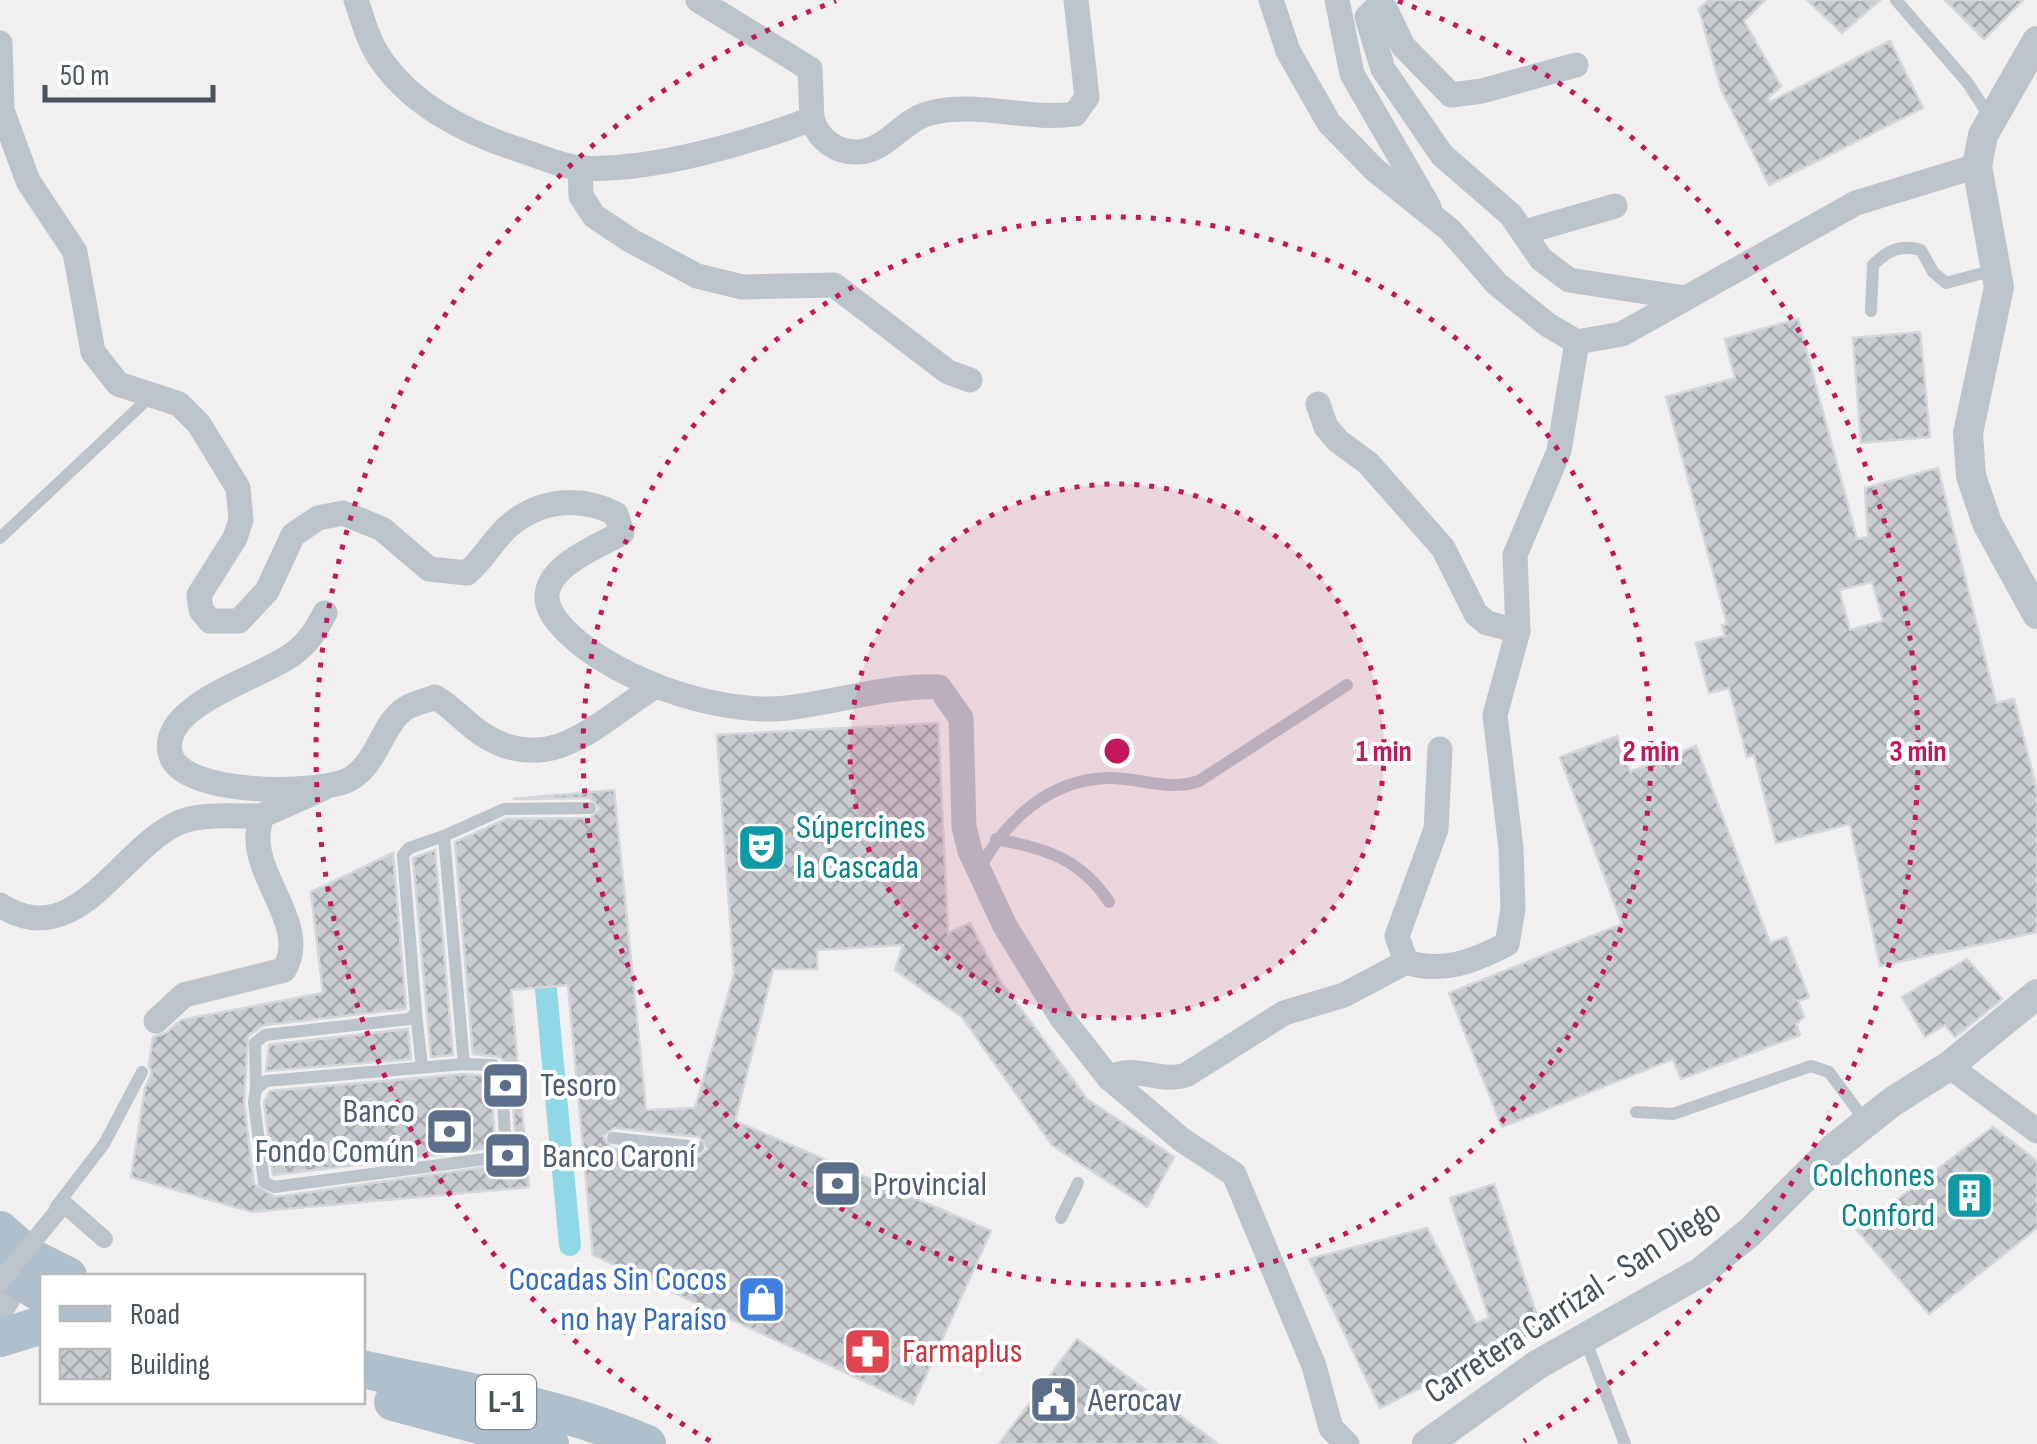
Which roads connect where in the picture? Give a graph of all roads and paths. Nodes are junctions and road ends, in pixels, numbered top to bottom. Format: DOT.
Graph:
graph roads {
  1 [pos="356,0"];
  2 [pos="698,0"];
  3 [pos="1076,0"];
  4 [pos="1271,0"];
  5 [pos="1337,0"];
  6 [pos="1896,0"];
  7 [pos="2037,42"];
  8 [pos="0,44"];
  9 [pos="1576,64"];
  10 [pos="812,119"];
  11 [pos="1991,119"];
  12 [pos="1977,166"];
  13 [pos="580,168"];
  14 [pos="1615,206"];
  15 [pos="1436,219"];
  16 [pos="1525,232"];
  17 [pos="1996,269"];
  18 [pos="1685,298"];
  19 [pos="1871,311"];
  20 [pos="1577,342"];
  21 [pos="970,380"];
  22 [pos="154,394"];
  23 [pos="1318,404"];
  24 [pos="0,538"];
  25 [pos="325,612"];
  26 [pos="2037,614"];
  27 [pos="1518,632"];
  28 [pos="1347,685"];
  29 [pos="654,687"];
  30 [pos="1440,749"];
  31 [pos="322,789"];
  32 [pos="590,808"];
  33 [pos="261,816"];
  34 [pos="444,836"];
  35 [pos="996,839"];
  36 [pos="979,870"];
  37 [pos="1109,902"];
  38 [pos="0,905"];
  39 [pos="1406,962"];
  40 [pos="2037,994"];
  41 [pos="416,1013"];
  42 [pos="156,1020"];
  43 [pos="464,1064"];
  44 [pos="1949,1066"];
  45 [pos="422,1067"];
  46 [pos="142,1072"];
  47 [pos="1109,1078"];
  48 [pos="256,1090"];
  49 [pos="1636,1112"];
  50 [pos="1866,1122"];
  51 [pos="2037,1131"];
  52 [pos="613,1138"];
  53 [pos="698,1148"];
  54 [pos="1078,1182"];
  55 [pos="1061,1218"];
  56 [pos="0,1230"];
  57 [pos="104,1239"];
  58 [pos="17,1282"];
  59 [pos="40,1326"];
  60 [pos="1584,1336"];
  61 [pos="0,1338"];
  62 [pos="365,1369"];
  63 [pos="365,1396"];
  64 [pos="550,1444"];
  65 [pos="647,1444"];
  66 [pos="1347,1444"];
  67 [pos="1427,1444"];
  68 [pos="1626,1444"];
  1 -- 13 [label="street"];
  2 -- 10 [label="street"];
  3 -- 10 [label="street"];
  4 -- 15 [label="street"];
  5 -- 15 [label="street"];
  6 -- 11 [label="lane"];
  7 -- 11 [label="street"];
  8 -- 22 [label="street"];
  9 -- 16 [label="street"];
  10 -- 13 [label="street"];
  11 -- 12 [label="street"];
  12 -- 17 [label="street"];
  12 -- 18 [label="street"];
  13 -- 21 [label="street"];
  14 -- 16 [label="street"];
  15 -- 20 [label="street"];
  16 -- 18 [label="street"];
  17 -- 19 [label="lane"];
  17 -- 26 [label="street"];
  18 -- 20 [label="street"];
  20 -- 27 [label="street"];
  22 -- 24 [label="lane"];
  22 -- 29 [label="street"];
  23 -- 27 [label="street"];
  25 -- 31 [label="street"];
  27 -- 39 [label="street"];
  28 -- 35 [label="lane"];
  29 -- 31 [label="street"];
  29 -- 36 [label="street"];
  30 -- 39 [label="street"];
  31 -- 33 [label="street"];
  32 -- 34 [label="lane"];
  33 -- 38 [label="street"];
  33 -- 42 [label="street"];
  34 -- 41 [label="lane"];
  34 -- 43 [label="lane"];
  35 -- 36 [label="lane"];
  35 -- 37 [label="lane"];
  36 -- 47 [label="street"];
  39 -- 47 [label="street"];
  40 -- 44 [label="street, Carretera Carrizal - San Diego"];
  41 -- 45 [label="lane"];
  41 -- 48 [label="lane"];
  43 -- 45 [label="lane"];
  43 -- 48 [label="lane"];
  44 -- 50 [label="street, Carretera Carrizal - San Diego"];
  44 -- 51 [label="street"];
  45 -- 48 [label="lane"];
  46 -- 58 [label="lane"];
  47 -- 66 [label="street"];
  49 -- 50 [label="lane"];
  50 -- 60 [label="street, Carretera Carrizal - San Diego"];
  52 -- 53 [label="lane"];
  54 -- 55 [label="lane"];
  56 -- 58 [label="main road"];
  57 -- 58 [label="street, bridge"];
  59 -- 61 [label="main road"];
  60 -- 67 [label="street, Carretera Carrizal - San Diego"];
  60 -- 68 [label="lane"];
  62 -- 65 [label="main road, L-1"];
  63 -- 64 [label="main road, L-1"];
}
